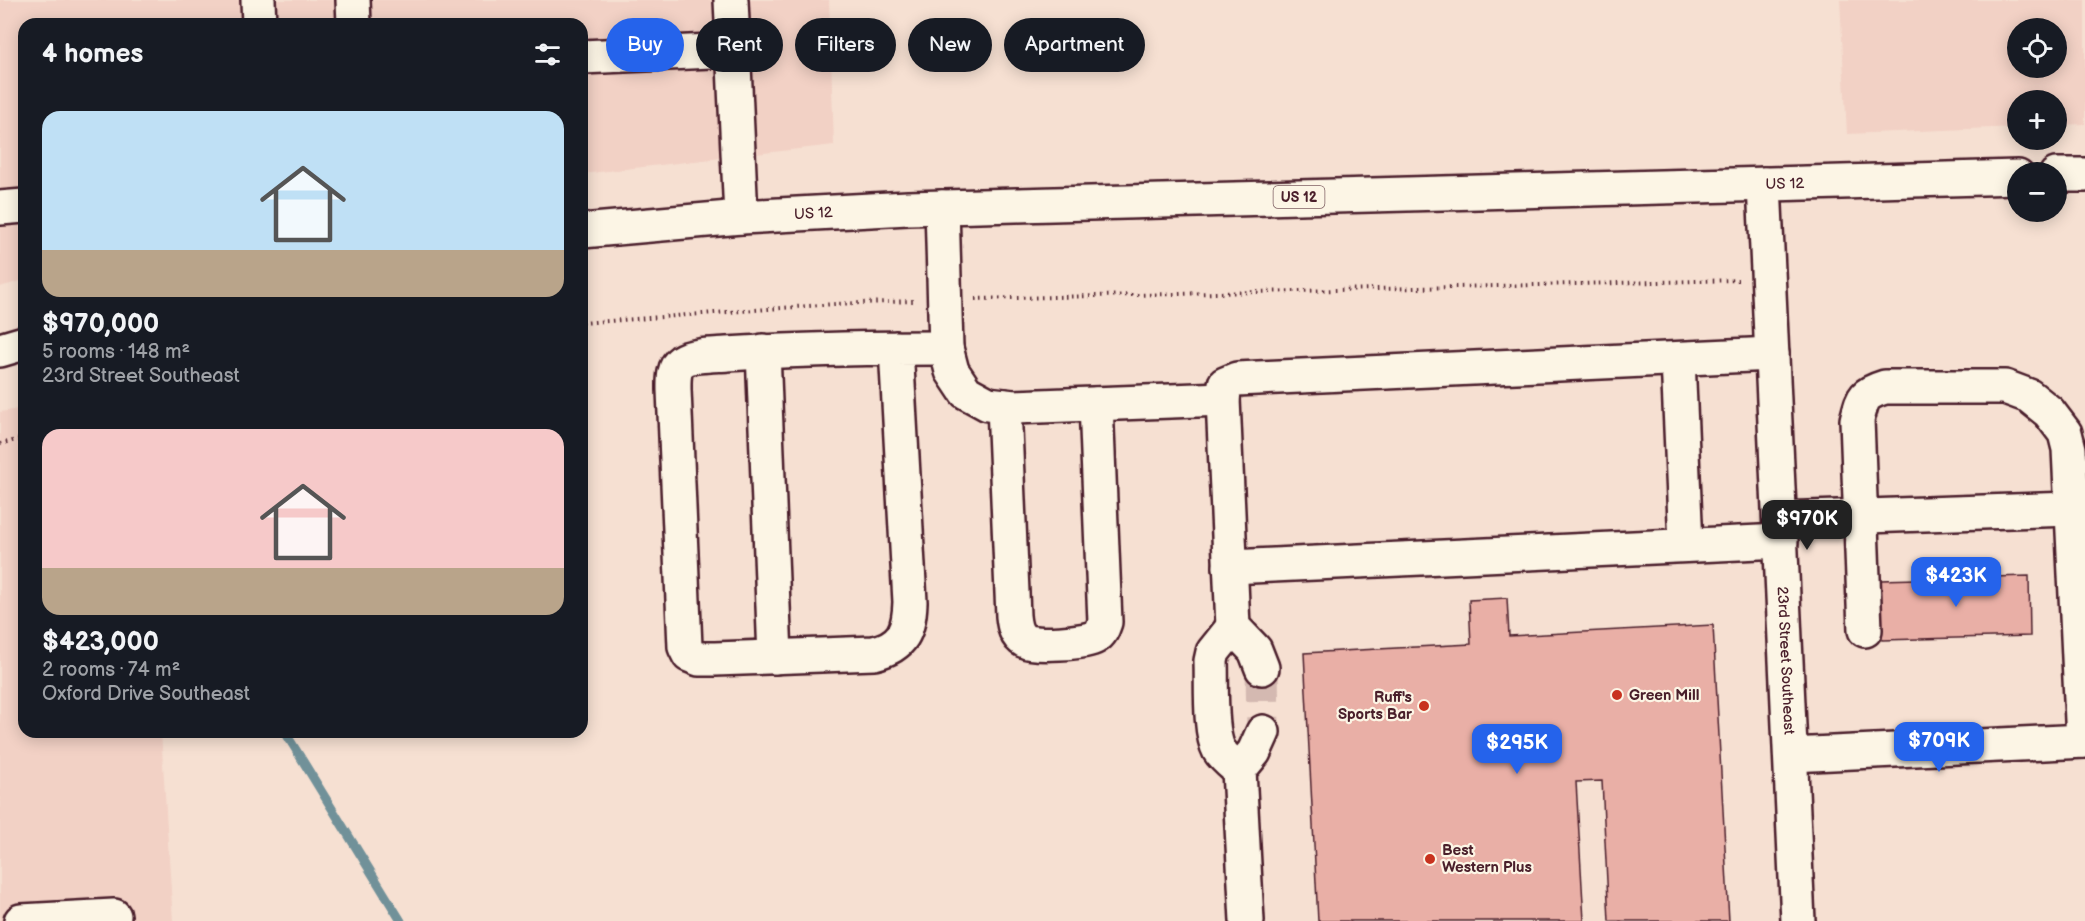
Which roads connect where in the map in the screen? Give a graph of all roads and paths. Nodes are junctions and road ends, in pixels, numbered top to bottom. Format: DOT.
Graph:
graph roads {
  1 [pos="258,0"];
  2 [pos="353,0"];
  3 [pos="731,0"];
  4 [pos="259,18"];
  5 [pos="354,18"];
  6 [pos="732,18"];
  7 [pos="696,52"];
  8 [pos="588,57"];
  9 [pos="734,72"];
  10 [pos="2085,175"];
  11 [pos="2067,176"];
  12 [pos="2007,177"];
  13 [pos="1764,184"];
  14 [pos="18,206"];
  15 [pos="942,207"];
  16 [pos="0,208"];
  17 [pos="741,217"];
  18 [pos="588,230"];
  19 [pos="1769,280"];
  20 [pos="945,300"];
  21 [pos="588,323"];
  22 [pos="18,345"];
  23 [pos="896,348"];
  24 [pos="946,348"];
  25 [pos="0,350"];
  26 [pos="763,351"];
  27 [pos="1772,354"];
  28 [pos="1678,359"];
  29 [pos="1223,399"];
  30 [pos="1096,404"];
  31 [pos="1004,406"];
  32 [pos="18,440"];
  33 [pos="0,444"];
  34 [pos="2072,509"];
  35 [pos="1861,516"];
  36 [pos="1780,530"];
  37 [pos="1686,545"];
  38 [pos="1230,567"];
  39 [pos="1233,627"];
  40 [pos="1865,630"];
  41 [pos="775,657"];
  42 [pos="1262,668"];
  43 [pos="1263,732"];
  44 [pos="2084,741"];
  45 [pos="1791,755"];
  46 [pos="1239,770"];
  47 [pos="114,916"];
  48 [pos="21,921"];
  49 [pos="1246,921"];
  50 [pos="1798,921"];
  1 -- 4 [label="main road"];
  2 -- 5 [label="main road"];
  3 -- 6 [label="main road"];
  7 -- 8 [label="main road"];
  9 -- 17 [label="main road"];
  10 -- 11 [label="main road"];
  12 -- 13 [label="main road, US 12 / US 12"];
  13 -- 15 [label="main road, US 12 / US 12"];
  13 -- 19 [label="main road, 23rd Street Southeast"];
  14 -- 16 [label="main road"];
  15 -- 17 [label="main road, US 12 / US 12"];
  15 -- 20 [label="main road"];
  17 -- 18 [label="main road, US 12 / US 12"];
  19 -- 20 [label="path"];
  19 -- 27 [label="main road, 23rd Street Southeast"];
  20 -- 21 [label="path"];
  20 -- 24 [label="main road"];
  22 -- 25 [label="main road"];
  23 -- 24 [label="main road"];
  23 -- 26 [label="main road"];
  23 -- 41 [label="main road"];
  24 -- 31 [label="main road"];
  26 -- 41 [label="main road"];
  26 -- 41 [label="main road"];
  27 -- 28 [label="main road"];
  27 -- 36 [label="main road, 23rd Street Southeast"];
  28 -- 29 [label="main road"];
  28 -- 37 [label="main road"];
  29 -- 30 [label="main road"];
  29 -- 38 [label="main road"];
  30 -- 31 [label="main road"];
  30 -- 31 [label="main road"];
  32 -- 33 [label="path"];
  34 -- 35 [label="main road"];
  34 -- 35 [label="main road"];
  34 -- 44 [label="main road"];
  35 -- 36 [label="main road"];
  35 -- 40 [label="main road"];
  36 -- 37 [label="main road"];
  36 -- 45 [label="main road, 23rd Street Southeast"];
  37 -- 38 [label="main road"];
  38 -- 39 [label="main road"];
  39 -- 42 [label="main road"];
  39 -- 46 [label="main road"];
  43 -- 46 [label="main road"];
  44 -- 45 [label="main road"];
  45 -- 50 [label="main road, 23rd Street Southeast"];
  46 -- 49 [label="main road"];
  47 -- 48 [label="main road"];
}
